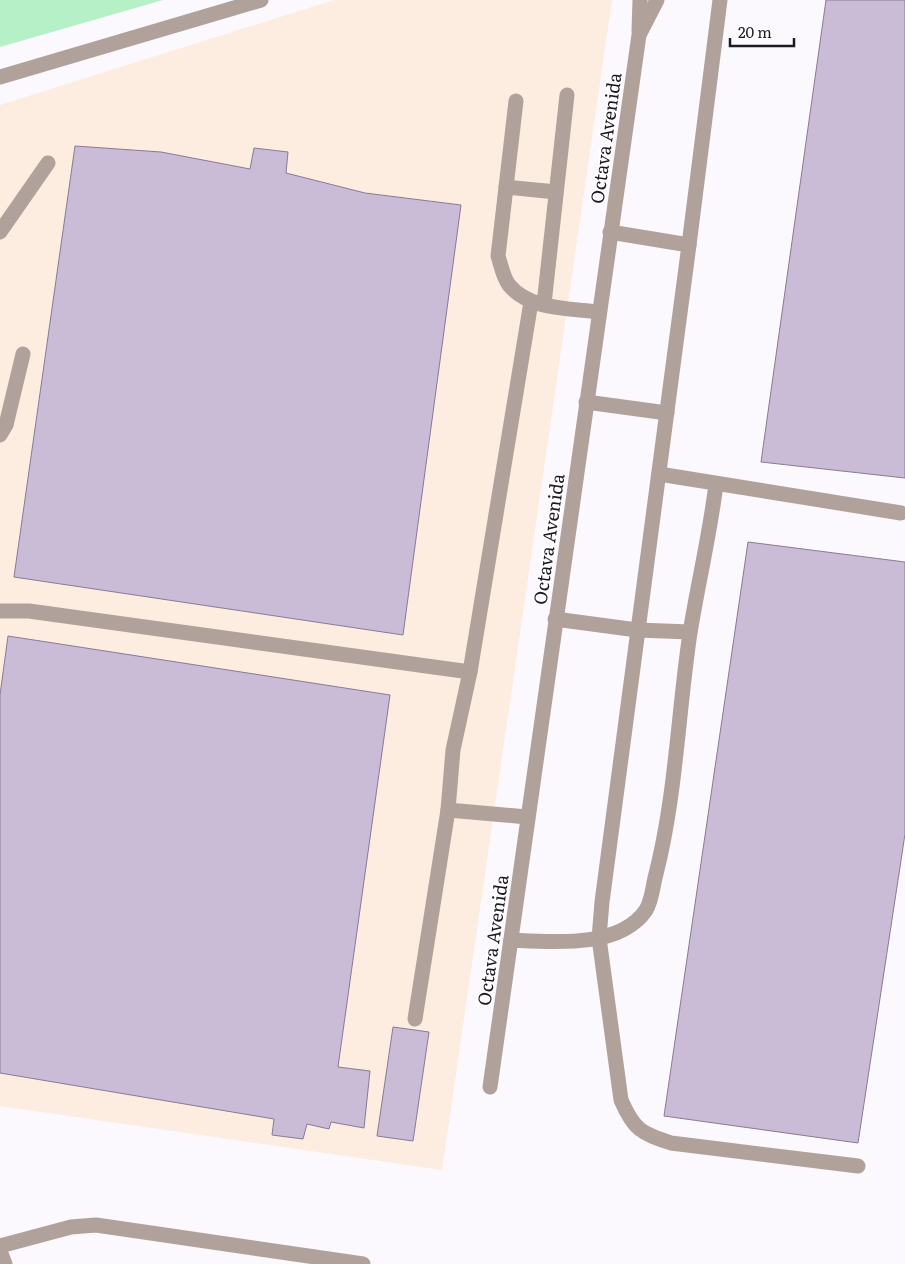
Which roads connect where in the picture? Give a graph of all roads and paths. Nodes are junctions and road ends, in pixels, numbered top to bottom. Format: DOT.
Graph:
graph roads {
  1 [pos="261,0"];
  2 [pos="640,0"];
  3 [pos="657,0"];
  4 [pos="720,0"];
  5 [pos="638,35"];
  6 [pos="0,77"];
  7 [pos="567,94"];
  8 [pos="516,101"];
  9 [pos="48,164"];
  10 [pos="506,187"];
  11 [pos="556,192"];
  12 [pos="0,232"];
  13 [pos="610,232"];
  14 [pos="689,245"];
  15 [pos="538,303"];
  16 [pos="598,312"];
  17 [pos="23,354"];
  18 [pos="586,402"];
  19 [pos="667,413"];
  20 [pos="0,435"];
  21 [pos="659,474"];
  22 [pos="716,484"];
  23 [pos="901,513"];
  24 [pos="0,612"];
  25 [pos="555,619"];
  26 [pos="637,630"];
  27 [pos="690,632"];
  28 [pos="470,672"];
  29 [pos="448,810"];
  30 [pos="528,817"];
  31 [pos="599,938"];
  32 [pos="511,940"];
  33 [pos="415,1019"];
  34 [pos="490,1087"];
  35 [pos="858,1166"];
  36 [pos="0,1246"];
  37 [pos="0,1251"];
  38 [pos="5,1264"];
  39 [pos="363,1264"];
  1 -- 6 [label="street"];
  2 -- 5 [label="street"];
  3 -- 5 [label="street, Octava Avenida"];
  4 -- 14 [label="street"];
  5 -- 13 [label="street, Octava Avenida"];
  7 -- 11 [label="street"];
  8 -- 10 [label="street"];
  9 -- 12 [label="street"];
  10 -- 11 [label="street"];
  10 -- 15 [label="street"];
  11 -- 15 [label="street"];
  13 -- 14 [label="street"];
  13 -- 16 [label="street, Octava Avenida"];
  14 -- 19 [label="street"];
  15 -- 16 [label="street"];
  15 -- 28 [label="street"];
  16 -- 18 [label="street, Octava Avenida"];
  17 -- 20 [label="street"];
  18 -- 19 [label="street"];
  18 -- 25 [label="street, Octava Avenida"];
  19 -- 21 [label="street"];
  21 -- 22 [label="street"];
  21 -- 26 [label="street"];
  22 -- 23 [label="street"];
  22 -- 27 [label="street"];
  24 -- 28 [label="street"];
  25 -- 26 [label="street"];
  25 -- 30 [label="street, Octava Avenida"];
  26 -- 27 [label="street"];
  26 -- 31 [label="street"];
  27 -- 31 [label="street"];
  28 -- 29 [label="street"];
  29 -- 30 [label="street"];
  29 -- 33 [label="street"];
  30 -- 32 [label="street, Octava Avenida"];
  31 -- 32 [label="street"];
  31 -- 35 [label="street"];
  32 -- 34 [label="street, Octava Avenida"];
  36 -- 39 [label="street"];
  37 -- 38 [label="street"];
}
